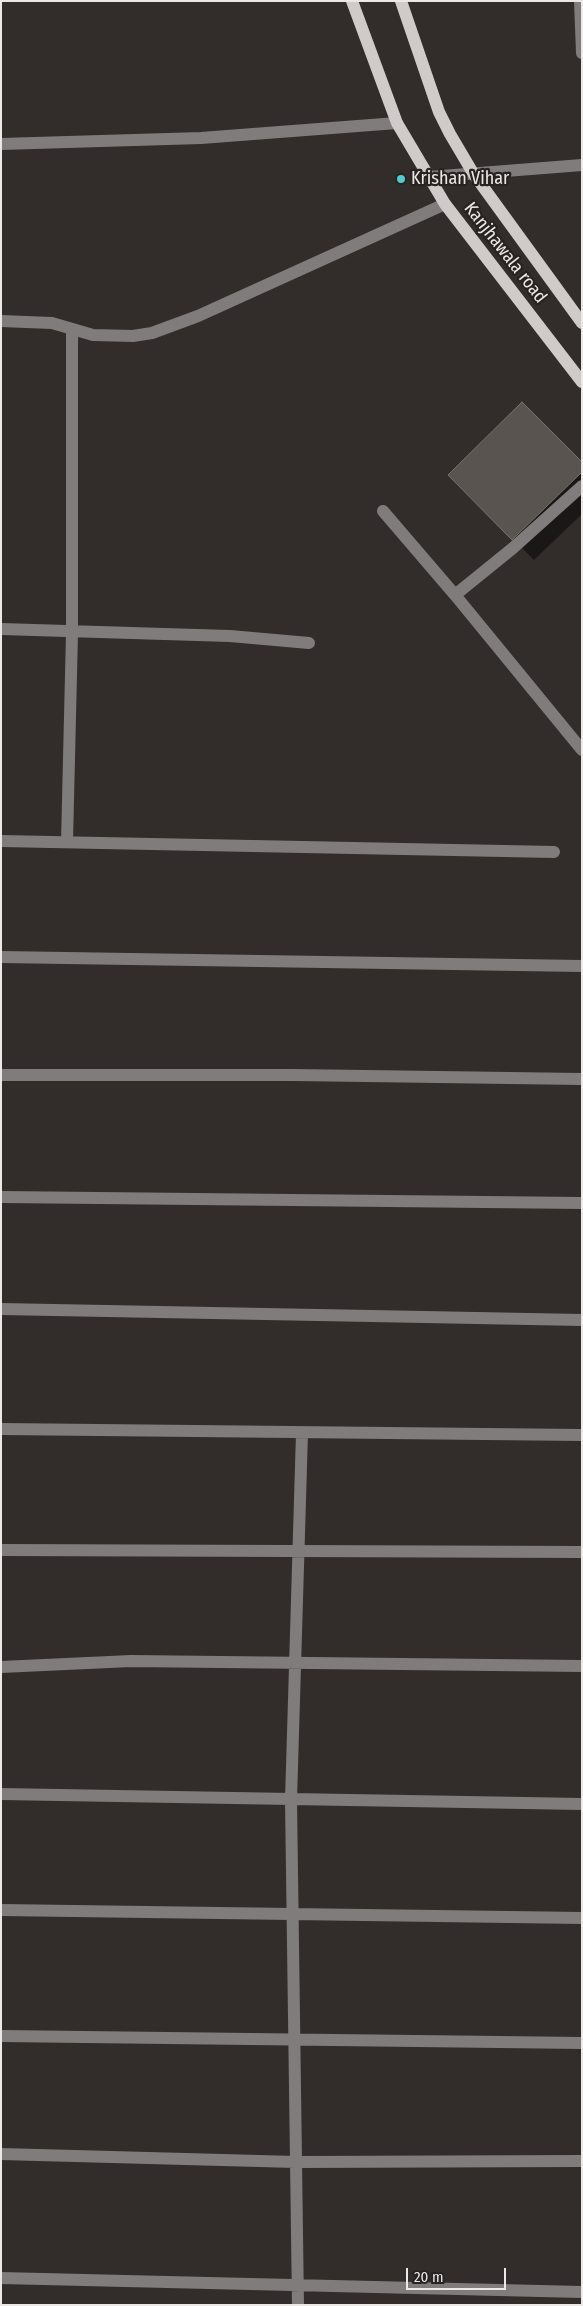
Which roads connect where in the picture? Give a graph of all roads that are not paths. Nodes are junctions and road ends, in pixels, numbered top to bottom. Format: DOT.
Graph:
graph roads {
  1 [pos="352,1"];
  2 [pos="401,1"];
  3 [pos="580,1"];
  4 [pos="582,53"];
  5 [pos="397,123"];
  6 [pos="1,144"];
  7 [pos="582,165"];
  8 [pos="473,173"];
  9 [pos="429,177"];
  10 [pos="445,204"];
  11 [pos="1,321"];
  12 [pos="582,323"];
  13 [pos="72,329"];
  14 [pos="582,382"];
  15 [pos="582,486"];
  16 [pos="383,511"];
  17 [pos="455,595"];
  18 [pos="1,629"];
  19 [pos="72,632"];
  20 [pos="309,642"];
  21 [pos="582,750"];
  22 [pos="1,841"];
  23 [pos="67,842"];
  24 [pos="554,852"];
  25 [pos="1,957"];
  26 [pos="582,966"];
  27 [pos="1,1075"];
  28 [pos="582,1079"];
  29 [pos="1,1197"];
  30 [pos="582,1203"];
  31 [pos="1,1309"];
  32 [pos="582,1320"];
  33 [pos="1,1429"];
  34 [pos="302,1434"];
  35 [pos="582,1435"];
  36 [pos="1,1550"];
  37 [pos="300,1552"];
  38 [pos="582,1552"];
  39 [pos="296,1661"];
  40 [pos="582,1666"];
  41 [pos="1,1667"];
  42 [pos="1,1794"];
  43 [pos="291,1800"];
  44 [pos="582,1804"];
  45 [pos="1,1910"];
  46 [pos="292,1914"];
  47 [pos="582,1918"];
  48 [pos="1,2036"];
  49 [pos="293,2039"];
  50 [pos="582,2043"];
  51 [pos="1,2154"];
  52 [pos="582,2161"];
  53 [pos="296,2162"];
  54 [pos="1,2278"];
  55 [pos="298,2285"];
  56 [pos="582,2292"];
  57 [pos="298,2305"];
  1 -- 5 [label="main road, Kanjhawala road"];
  2 -- 8 [label="main road, Kanjhawala road"];
  3 -- 4 [label="street"];
  5 -- 6 [label="street"];
  5 -- 9 [label="main road, Kanjhawala road"];
  7 -- 8 [label="street"];
  8 -- 9 [label="street"];
  8 -- 12 [label="main road, Kanjhawala road"];
  9 -- 10 [label="main road, Kanjhawala road"];
  10 -- 13 [label="street"];
  10 -- 14 [label="main road, Kanjhawala road"];
  11 -- 13 [label="street"];
  13 -- 19 [label="street"];
  15 -- 17 [label="street"];
  16 -- 17 [label="street"];
  17 -- 21 [label="street"];
  18 -- 19 [label="street"];
  19 -- 20 [label="street"];
  19 -- 23 [label="street"];
  22 -- 23 [label="street"];
  23 -- 24 [label="street"];
  25 -- 26 [label="street"];
  27 -- 28 [label="street"];
  29 -- 30 [label="street"];
  31 -- 32 [label="street"];
  33 -- 34 [label="street"];
  34 -- 35 [label="street"];
  34 -- 37 [label="street"];
  36 -- 37 [label="street"];
  37 -- 38 [label="street"];
  37 -- 39 [label="street"];
  39 -- 40 [label="street"];
  39 -- 41 [label="street"];
  39 -- 43 [label="street"];
  42 -- 43 [label="street"];
  43 -- 44 [label="street"];
  43 -- 46 [label="street"];
  45 -- 46 [label="street"];
  46 -- 47 [label="street"];
  46 -- 49 [label="street"];
  48 -- 49 [label="street"];
  49 -- 50 [label="street"];
  49 -- 53 [label="street"];
  51 -- 53 [label="street"];
  52 -- 53 [label="street"];
  53 -- 55 [label="street"];
  54 -- 55 [label="street"];
  55 -- 56 [label="street"];
  55 -- 57 [label="street"];
}
